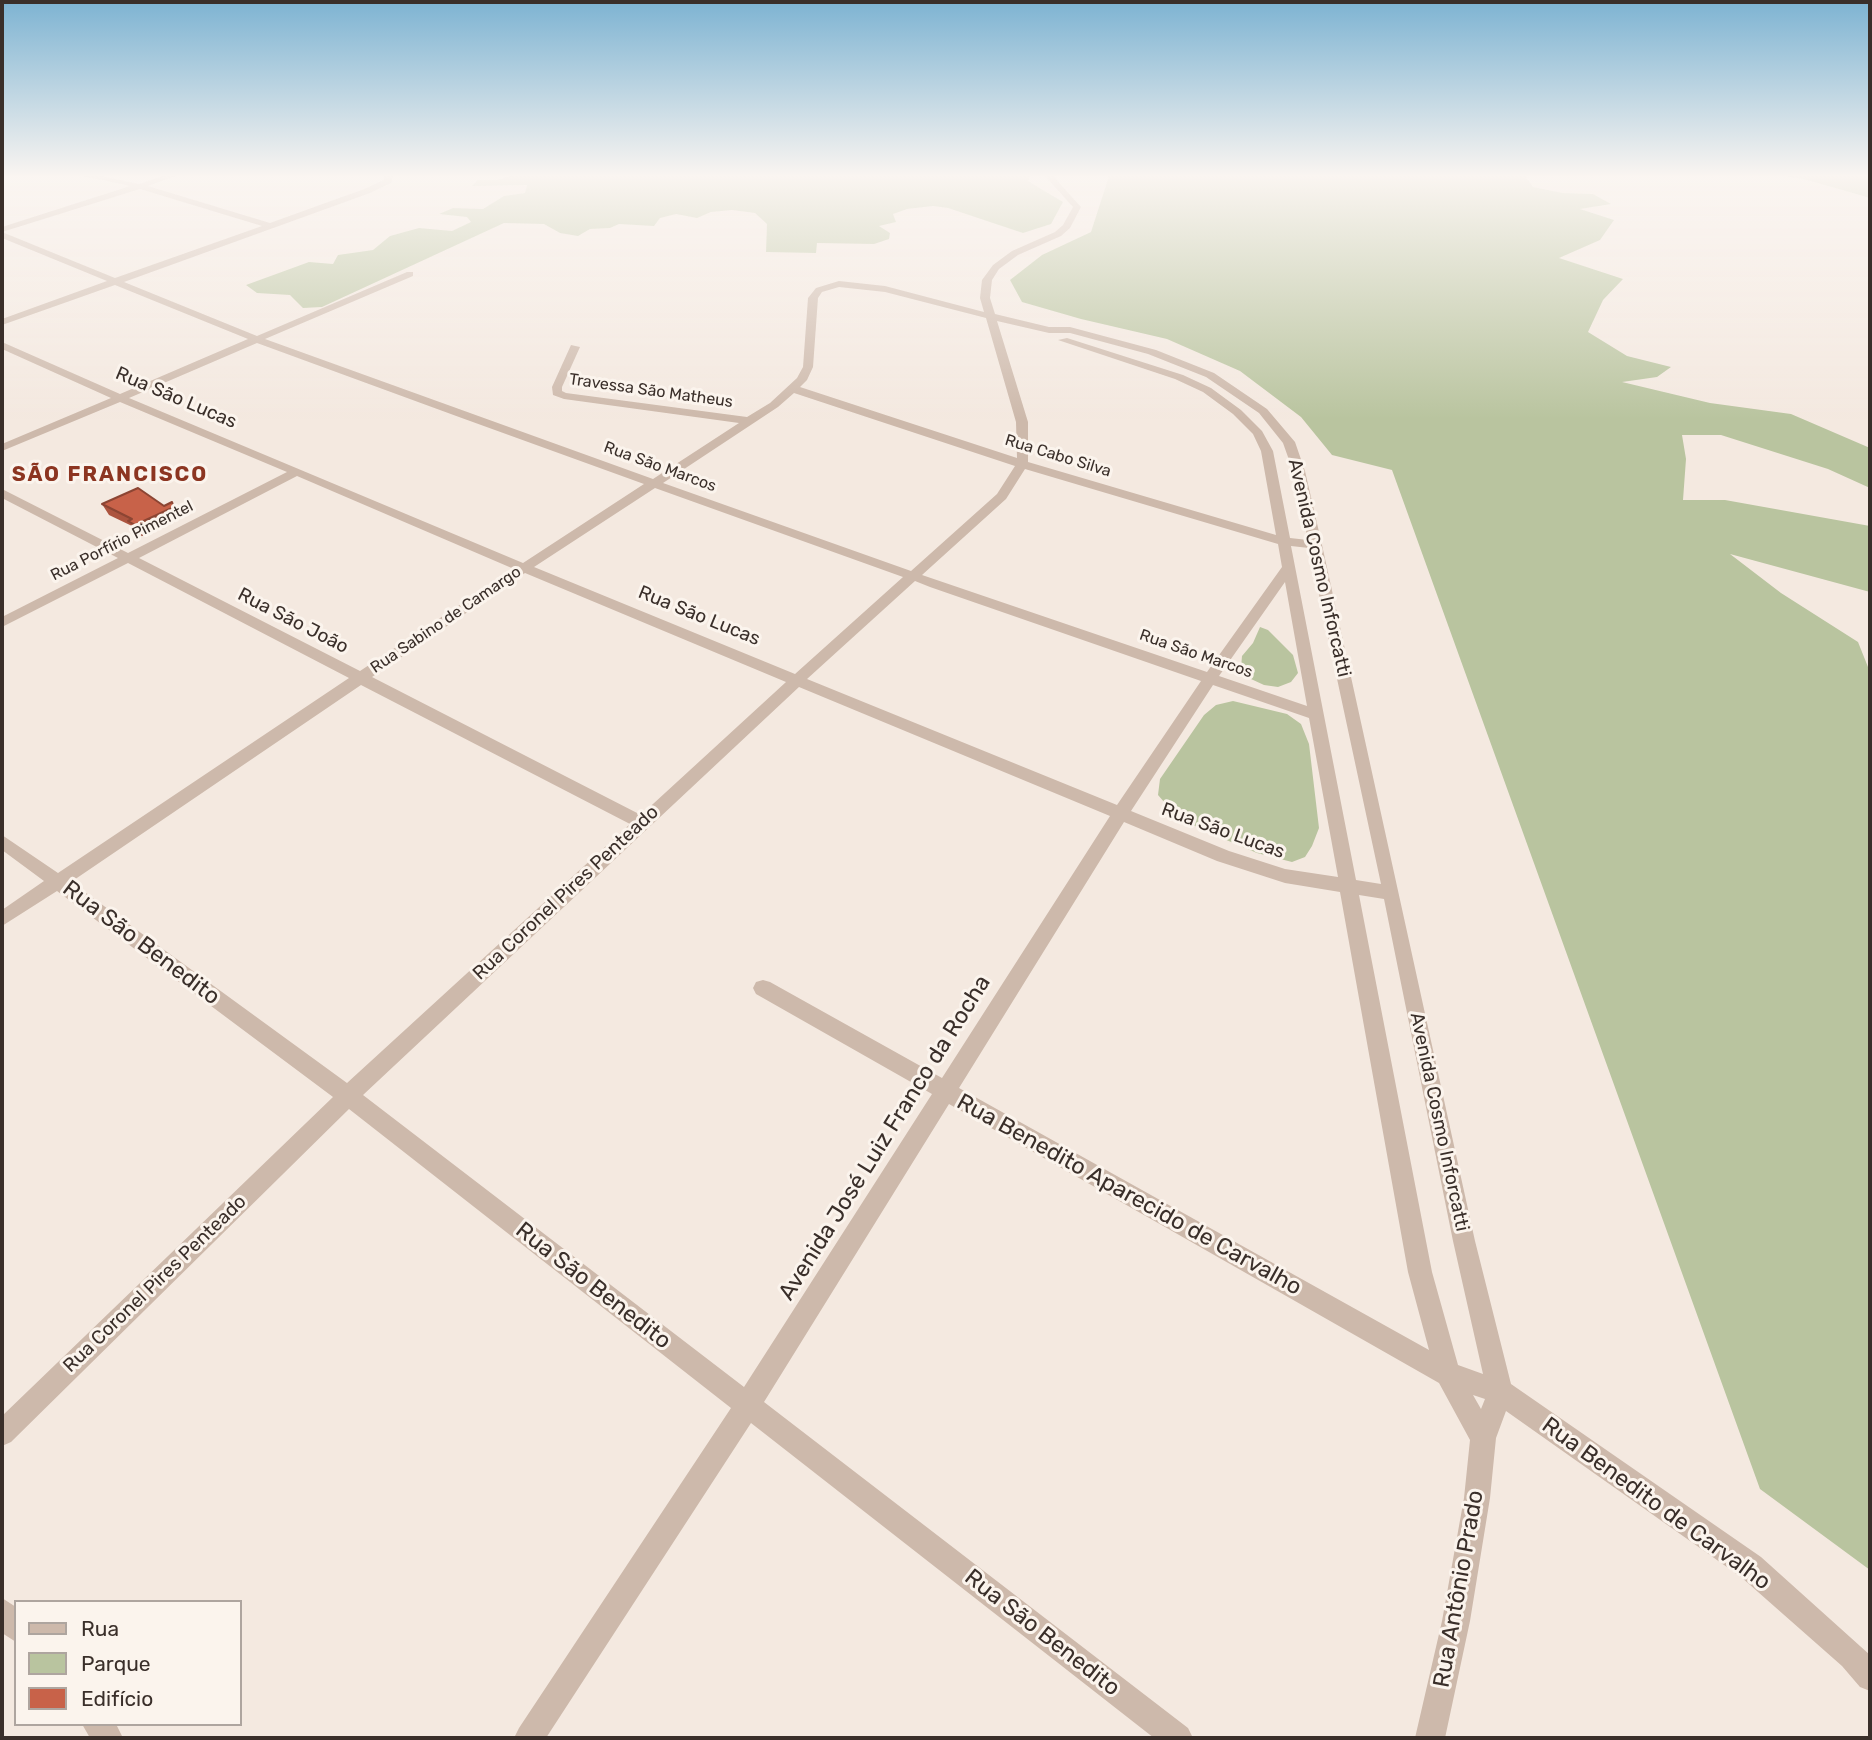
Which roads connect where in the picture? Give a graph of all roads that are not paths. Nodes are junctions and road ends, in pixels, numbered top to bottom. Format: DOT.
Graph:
graph roads {
  1 [pos="61,257"];
  2 [pos="184,257"];
  3 [pos="1010,257"];
  4 [pos="410,274"];
  5 [pos="117,281"];
  6 [pos="990,316"];
  7 [pos="2,322"];
  8 [pos="1049,330"];
  9 [pos="258,340"];
  10 [pos="2,345"];
  11 [pos="575,348"];
  12 [pos="794,389"];
  13 [pos="121,398"];
  14 [pos="749,421"];
  15 [pos="2,448"];
  16 [pos="1023,464"];
  17 [pos="296,472"];
  18 [pos="653,483"];
  19 [pos="2,493"];
  20 [pos="1283,541"];
  21 [pos="1315,545"];
  22 [pos="127,558"];
  23 [pos="524,568"];
  24 [pos="1288,568"];
  25 [pos="914,576"];
  26 [pos="2,623"];
  27 [pos="362,677"];
  28 [pos="1211,677"];
  29 [pos="797,679"];
  30 [pos="1314,714"];
  31 [pos="1120,814"];
  32 [pos="642,823"];
  33 [pos="2,841"];
  34 [pos="57,881"];
  35 [pos="1347,887"];
  36 [pos="1392,892"];
  37 [pos="2,919"];
  38 [pos="763,988"];
  39 [pos="944,1093"];
  40 [pos="348,1096"];
  41 [pos="1448,1374"];
  42 [pos="1500,1392"];
  43 [pos="747,1406"];
  44 [pos="2,1433"];
  45 [pos="1483,1438"];
  46 [pos="2,1612"];
  47 [pos="14,1626"];
  48 [pos="1870,1677"];
  49 [pos="529,1738"];
  50 [pos="1178,1738"];
  51 [pos="1430,1738"];
  1 -- 5 [label="street, Rua São Marcos"];
  2 -- 5 [label="street"];
  3 -- 6 [label="street"];
  4 -- 9 [label="street"];
  5 -- 7 [label="street"];
  5 -- 9 [label="street, Rua São Marcos"];
  6 -- 8 [label="street"];
  6 -- 12 [label="street, Rua Sabino de Camargo"];
  6 -- 16 [label="street"];
  8 -- 20 [label="street, Avenida Cosmo Inforcatti"];
  8 -- 21 [label="street, Avenida Cosmo Inforcatti"];
  9 -- 13 [label="street"];
  9 -- 18 [label="street, Rua São Marcos"];
  10 -- 13 [label="street, Rua São Lucas"];
  11 -- 14 [label="street, Travessa São Matheus"];
  12 -- 14 [label="street, Rua Sabino de Camargo"];
  12 -- 16 [label="street, Rua Cabo Silva"];
  13 -- 15 [label="street"];
  13 -- 17 [label="street, Rua São Lucas"];
  14 -- 18 [label="street, Rua Sabino de Camargo"];
  16 -- 20 [label="street, Rua Cabo Silva"];
  16 -- 25 [label="street, Rua Coronel Pires Penteado"];
  17 -- 22 [label="street, Rua Porfírio Pimentel"];
  17 -- 23 [label="street, Rua São Lucas"];
  18 -- 23 [label="street, Rua Sabino de Camargo"];
  18 -- 25 [label="street, Rua São Marcos"];
  19 -- 22 [label="street, Rua São João"];
  20 -- 21 [label="street, Rua Cabo Silva"];
  20 -- 24 [label="street, Avenida Cosmo Inforcatti"];
  21 -- 36 [label="street, Avenida Cosmo Inforcatti"];
  22 -- 26 [label="street, Rua Porfírio Pimentel"];
  22 -- 27 [label="street, Rua São João"];
  23 -- 27 [label="street, Rua Sabino de Camargo"];
  23 -- 29 [label="street, Rua São Lucas"];
  24 -- 28 [label="street, Avenida José Luiz Franco da Rocha"];
  24 -- 30 [label="street, Avenida Cosmo Inforcatti"];
  25 -- 28 [label="street, Rua São Marcos"];
  25 -- 29 [label="street, Rua Coronel Pires Penteado"];
  27 -- 32 [label="street, Rua São João"];
  27 -- 34 [label="street, Rua Sabino de Camargo"];
  28 -- 30 [label="street, Rua São Marcos"];
  28 -- 31 [label="street, Avenida José Luiz Franco da Rocha"];
  29 -- 31 [label="street, Rua São Lucas"];
  29 -- 32 [label="street, Rua Coronel Pires Penteado"];
  30 -- 35 [label="street, Avenida Cosmo Inforcatti"];
  31 -- 35 [label="street, Rua São Lucas"];
  31 -- 39 [label="street, Avenida José Luiz Franco da Rocha"];
  32 -- 40 [label="street, Rua Coronel Pires Penteado"];
  33 -- 34 [label="street, Rua São Benedito"];
  34 -- 37 [label="street, Rua Sabino de Camargo"];
  34 -- 40 [label="street, Rua São Benedito"];
  35 -- 36 [label="street, Rua São Lucas"];
  35 -- 41 [label="street, Avenida Cosmo Inforcatti"];
  36 -- 42 [label="street, Avenida Cosmo Inforcatti"];
  38 -- 39 [label="street, Rua Benedito Aparecido de Carvalho"];
  39 -- 41 [label="street, Rua Benedito Aparecido de Carvalho"];
  39 -- 43 [label="street, Avenida José Luiz Franco da Rocha"];
  40 -- 43 [label="street, Rua São Benedito"];
  40 -- 44 [label="street, Rua Coronel Pires Penteado"];
  41 -- 42 [label="street, Rua Benedito Aparecido de Carvalho"];
  41 -- 45 [label="street"];
  42 -- 45 [label="street, Rua Antônio Prado"];
  42 -- 48 [label="street, Rua Benedito de Carvalho"];
  43 -- 49 [label="street, Avenida José Luiz Franco da Rocha"];
  43 -- 50 [label="street, Rua São Benedito"];
  45 -- 51 [label="street, Rua Antônio Prado"];
  46 -- 47 [label="street"];
}
